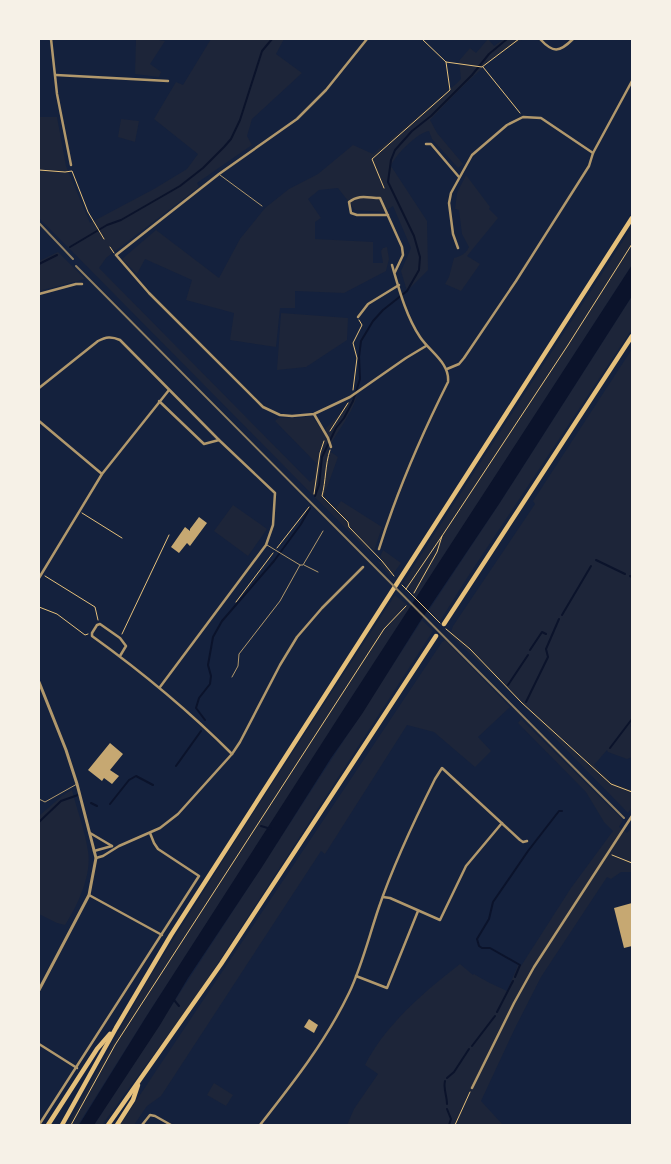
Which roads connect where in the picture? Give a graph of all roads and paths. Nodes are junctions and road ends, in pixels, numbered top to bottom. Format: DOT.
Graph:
graph roads {
  1 [pos="51,39"];
  2 [pos="367,39"];
  3 [pos="422,39"];
  4 [pos="519,39"];
  5 [pos="540,39"];
  6 [pos="573,39"];
  7 [pos="446,62"];
  8 [pos="482,66"];
  9 [pos="56,75"];
  10 [pos="168,81"];
  11 [pos="632,81"];
  12 [pos="524,117"];
  13 [pos="426,144"];
  14 [pos="593,153"];
  15 [pos="70,165"];
  16 [pos="39,170"];
  17 [pos="219,174"];
  18 [pos="460,176"];
  19 [pos="384,188"];
  20 [pos="262,206"];
  21 [pos="388,216"];
  22 [pos="632,218"];
  23 [pos="104,239"];
  24 [pos="632,244"];
  25 [pos="458,248"];
  26 [pos="392,265"];
  27 [pos="395,274"];
  28 [pos="82,284"];
  29 [pos="399,285"];
  30 [pos="39,294"];
  31 [pos="358,317"];
  32 [pos="632,336"];
  33 [pos="426,346"];
  34 [pos="447,369"];
  35 [pos="39,388"];
  36 [pos="169,390"];
  37 [pos="350,397"];
  38 [pos="159,401"];
  39 [pos="314,414"];
  40 [pos="39,421"];
  41 [pos="328,437"];
  42 [pos="219,440"];
  43 [pos="331,445"];
  44 [pos="102,474"];
  45 [pos="314,494"];
  46 [pos="309,507"];
  47 [pos="79,512"];
  48 [pos="323,531"];
  49 [pos="169,535"];
  50 [pos="442,536"];
  51 [pos="122,538"];
  52 [pos="266,545"];
  53 [pos="379,549"];
  54 [pos="275,550"];
  55 [pos="300,565"];
  56 [pos="303,565"];
  57 [pos="363,567"];
  58 [pos="318,572"];
  59 [pos="41,573"];
  60 [pos="392,574"];
  61 [pos="39,578"];
  62 [pos="403,586"];
  63 [pos="406,589"];
  64 [pos="414,593"];
  65 [pos="236,602"];
  66 [pos="406,606"];
  67 [pos="39,607"];
  68 [pos="442,623"];
  69 [pos="98,624"];
  70 [pos="91,634"];
  71 [pos="451,634"];
  72 [pos="436,636"];
  73 [pos="120,638"];
  74 [pos="120,656"];
  75 [pos="232,677"];
  76 [pos="39,682"];
  77 [pos="160,687"];
  78 [pos="232,754"];
  79 [pos="77,784"];
  80 [pos="632,792"];
  81 [pos="39,799"];
  82 [pos="632,816"];
  83 [pos="502,823"];
  84 [pos="90,832"];
  85 [pos="150,833"];
  86 [pos="527,841"];
  87 [pos="112,846"];
  88 [pos="118,846"];
  89 [pos="94,851"];
  90 [pos="608,853"];
  91 [pos="96,858"];
  92 [pos="632,863"];
  93 [pos="89,895"];
  94 [pos="382,897"];
  95 [pos="418,910"];
  96 [pos="162,935"];
  97 [pos="356,976"];
  98 [pos="39,990"];
  99 [pos="116,1028"];
  100 [pos="39,1044"];
  101 [pos="77,1068"];
  102 [pos="140,1079"];
  103 [pos="472,1088"];
  104 [pos="40,1125"];
  105 [pos="48,1125"];
  106 [pos="62,1125"];
  107 [pos="71,1125"];
  108 [pos="108,1125"];
  109 [pos="117,1125"];
  110 [pos="142,1125"];
  111 [pos="171,1125"];
  112 [pos="260,1125"];
  113 [pos="455,1125"];
  1 -- 9 [label="street"];
  2 -- 17 [label="street"];
  3 -- 7 [label="path"];
  4 -- 8 [label="path"];
  5 -- 6 [label="street"];
  7 -- 8 [label="path"];
  7 -- 19 [label="path"];
  8 -- 12 [label="path"];
  9 -- 10 [label="street"];
  9 -- 15 [label="street"];
  11 -- 14 [label="street"];
  12 -- 14 [label="street"];
  12 -- 18 [label="street"];
  13 -- 18 [label="street"];
  14 -- 34 [label="street"];
  16 -- 23 [label="path"];
  17 -- 20 [label="lane"];
  17 -- 39 [label="street"];
  18 -- 25 [label="street"];
  21 -- 21 [label="street"];
  21 -- 27 [label="street"];
  22 -- 99 [label="highway"];
  24 -- 50 [label="path"];
  26 -- 27 [label="street"];
  27 -- 29 [label="street"];
  28 -- 30 [label="street"];
  29 -- 31 [label="street"];
  29 -- 33 [label="street"];
  31 -- 37 [label="path"];
  32 -- 68 [label="highway"];
  33 -- 34 [label="street"];
  33 -- 37 [label="street"];
  34 -- 53 [label="street"];
  35 -- 36 [label="street"];
  36 -- 38 [label="street"];
  36 -- 42 [label="street"];
  37 -- 39 [label="street"];
  37 -- 41 [label="path"];
  38 -- 42 [label="street"];
  38 -- 44 [label="street"];
  39 -- 41 [label="street"];
  40 -- 44 [label="street"];
  41 -- 43 [label="street"];
  41 -- 45 [label="path"];
  42 -- 52 [label="street"];
  43 -- 60 [label="path"];
  44 -- 47 [label="street"];
  46 -- 54 [label="path"];
  47 -- 51 [label="path"];
  47 -- 59 [label="street"];
  48 -- 56 [label="lane"];
  49 -- 73 [label="path"];
  50 -- 63 [label="path"];
  50 -- 64 [label="path"];
  52 -- 54 [label="lane"];
  52 -- 77 [label="street"];
  54 -- 55 [label="lane"];
  54 -- 65 [label="path"];
  55 -- 56 [label="lane"];
  55 -- 75 [label="lane"];
  56 -- 58 [label="lane"];
  57 -- 78 [label="street"];
  59 -- 61 [label="street"];
  59 -- 69 [label="path"];
  62 -- 63 [label="path"];
  63 -- 68 [label="path"];
  66 -- 107 [label="path"];
  67 -- 70 [label="path"];
  69 -- 70 [label="street"];
  69 -- 73 [label="street"];
  70 -- 74 [label="street"];
  71 -- 80 [label="path"];
  72 -- 102 [label="highway"];
  73 -- 74 [label="street"];
  74 -- 77 [label="street"];
  76 -- 79 [label="street"];
  77 -- 78 [label="street"];
  78 -- 85 [label="street"];
  79 -- 81 [label="lane"];
  79 -- 84 [label="street"];
  82 -- 90 [label="street"];
  83 -- 86 [label="street"];
  83 -- 94 [label="street"];
  83 -- 95 [label="street"];
  84 -- 87 [label="street"];
  84 -- 89 [label="street"];
  85 -- 88 [label="street"];
  85 -- 96 [label="street"];
  87 -- 88 [label="street"];
  87 -- 89 [label="street"];
  88 -- 91 [label="street"];
  89 -- 91 [label="street"];
  90 -- 92 [label="path"];
  90 -- 103 [label="street"];
  91 -- 93 [label="street"];
  93 -- 96 [label="street"];
  93 -- 98 [label="street"];
  94 -- 95 [label="street"];
  94 -- 97 [label="street"];
  95 -- 97 [label="street"];
  96 -- 101 [label="street"];
  97 -- 112 [label="street"];
  99 -- 105 [label="highway"];
  99 -- 106 [label="highway"];
  100 -- 101 [label="street"];
  101 -- 104 [label="street"];
  102 -- 108 [label="highway"];
  102 -- 109 [label="highway"];
  103 -- 113 [label="path"];
  110 -- 111 [label="street"];
}
